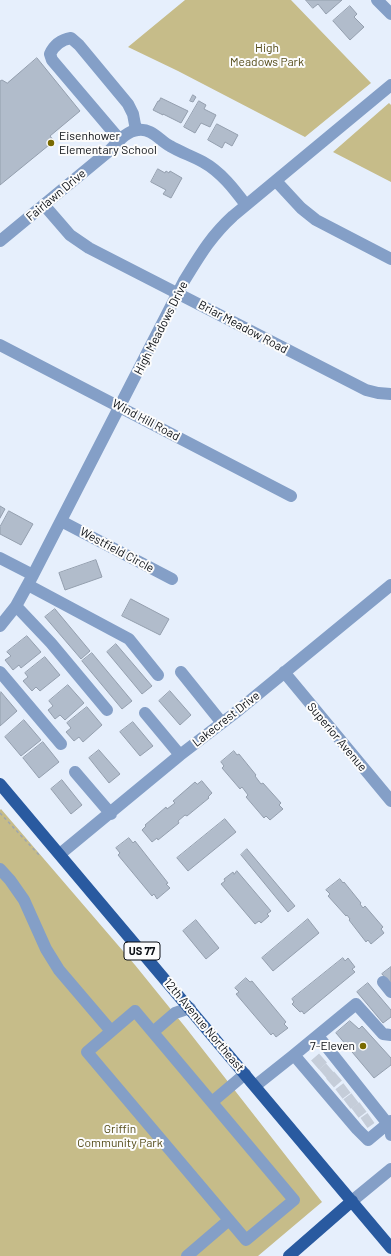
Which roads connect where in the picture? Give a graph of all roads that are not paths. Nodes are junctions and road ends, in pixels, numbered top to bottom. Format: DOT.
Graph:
graph roads {
  1 [pos="377,0"];
  2 [pos="391,14"];
  3 [pos="391,85"];
  4 [pos="136,130"];
  5 [pos="120,140"];
  6 [pos="276,181"];
  7 [pos="44,205"];
  8 [pos="246,205"];
  9 [pos="0,240"];
  10 [pos="391,259"];
  11 [pos="178,293"];
  12 [pos="0,345"];
  13 [pos="391,394"];
  14 [pos="120,407"];
  15 [pos="292,496"];
  16 [pos="61,521"];
  17 [pos="0,558"];
  18 [pos="172,579"];
  19 [pos="30,580"];
  20 [pos="390,589"];
  21 [pos="16,606"];
  22 [pos="0,626"];
  23 [pos="0,672"];
  24 [pos="181,672"];
  25 [pos="284,672"];
  26 [pos="158,674"];
  27 [pos="107,710"];
  28 [pos="145,712"];
  29 [pos="222,723"];
  30 [pos="61,744"];
  31 [pos="180,755"];
  32 [pos="75,772"];
  33 [pos="0,784"];
  34 [pos="391,801"];
  35 [pos="111,814"];
  36 [pos="60,854"];
  37 [pos="0,869"];
  38 [pos="383,982"];
  39 [pos="391,992"];
  40 [pos="190,1008"];
  41 [pos="111,1031"];
  42 [pos="153,1032"];
  43 [pos="391,1035"];
  44 [pos="318,1036"];
  45 [pos="294,1055"];
  46 [pos="319,1061"];
  47 [pos="245,1074"];
  48 [pos="330,1075"];
  49 [pos="255,1086"];
  50 [pos="343,1091"];
  51 [pos="212,1102"];
  52 [pos="355,1105"];
  53 [pos="367,1121"];
  54 [pos="389,1129"];
  55 [pos="391,1169"];
  56 [pos="352,1202"];
  57 [pos="229,1220"];
  58 [pos="391,1248"];
  59 [pos="187,1256"];
  60 [pos="289,1256"];
  1 -- 2 [label="street"];
  3 -- 6 [label="street, High Meadows Drive"];
  4 -- 5 [label="street, Fairlawn Drive"];
  4 -- 5 [label="street"];
  4 -- 8 [label="street"];
  5 -- 7 [label="street, Fairlawn Drive"];
  6 -- 8 [label="street, High Meadows Drive"];
  6 -- 10 [label="street"];
  7 -- 9 [label="street, Fairlawn Drive"];
  7 -- 11 [label="street, Briar Meadow Road"];
  8 -- 11 [label="street, High Meadows Drive"];
  11 -- 13 [label="street, Briar Meadow Road"];
  11 -- 14 [label="street, High Meadows Drive"];
  12 -- 14 [label="street, Wind Hill Road"];
  14 -- 15 [label="street, Wind Hill Road"];
  14 -- 16 [label="street, High Meadows Drive"];
  16 -- 18 [label="street, Westfield Circle"];
  16 -- 19 [label="street, High Meadows Drive"];
  17 -- 19 [label="street"];
  19 -- 21 [label="street, High Meadows Drive"];
  19 -- 26 [label="street"];
  20 -- 25 [label="street, Lakecrest Drive"];
  21 -- 22 [label="street, High Meadows Drive"];
  21 -- 27 [label="street"];
  23 -- 30 [label="street"];
  24 -- 29 [label="street"];
  25 -- 29 [label="street, Lakecrest Drive"];
  25 -- 34 [label="street, Superior Avenue"];
  28 -- 31 [label="street"];
  29 -- 31 [label="street, Lakecrest Drive"];
  31 -- 35 [label="street, Lakecrest Drive"];
  32 -- 35 [label="street"];
  33 -- 36 [label="main road, 12th Avenue Northeast / US 77"];
  35 -- 36 [label="street, Lakecrest Drive"];
  36 -- 40 [label="main road, 12th Avenue Northeast / US 77"];
  37 -- 41 [label="street"];
  38 -- 39 [label="street"];
  40 -- 42 [label="street"];
  40 -- 47 [label="main road, 12th Avenue Northeast / US 77"];
  41 -- 42 [label="street"];
  41 -- 57 [label="street"];
  42 -- 51 [label="street"];
  43 -- 44 [label="street"];
  44 -- 45 [label="street"];
  44 -- 46 [label="street"];
  45 -- 46 [label="street"];
  45 -- 49 [label="street"];
  46 -- 48 [label="street"];
  46 -- 48 [label="street"];
  47 -- 49 [label="main road, 12th Avenue Northeast / US 77"];
  47 -- 51 [label="street"];
  48 -- 50 [label="street"];
  48 -- 50 [label="street"];
  49 -- 56 [label="main road, 12th Avenue Northeast / US 77"];
  50 -- 52 [label="street"];
  50 -- 52 [label="street"];
  51 -- 57 [label="street"];
  52 -- 53 [label="street"];
  52 -- 53 [label="street"];
  53 -- 54 [label="street"];
  53 -- 54 [label="street"];
  55 -- 56 [label="street"];
  56 -- 58 [label="main road, 12th Avenue Northeast / US 77"];
  56 -- 60 [label="main road"];
  57 -- 59 [label="street"];
}
